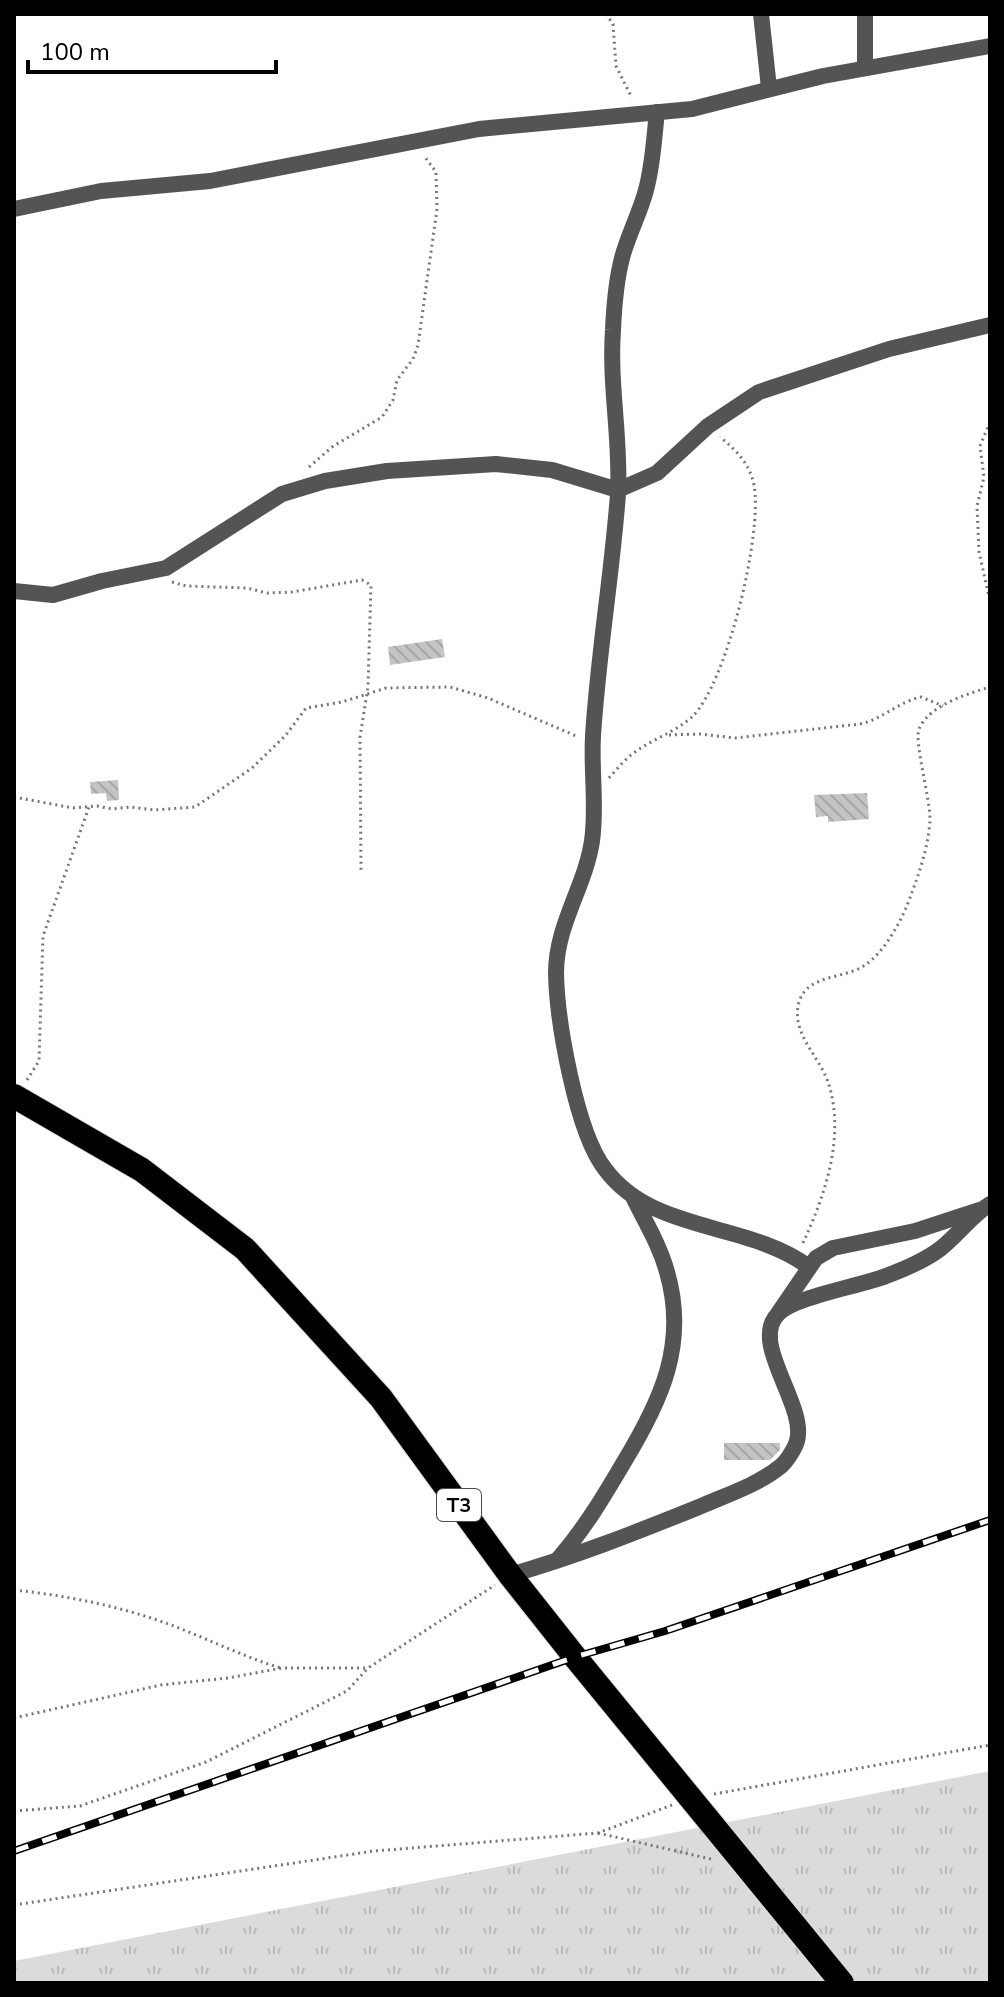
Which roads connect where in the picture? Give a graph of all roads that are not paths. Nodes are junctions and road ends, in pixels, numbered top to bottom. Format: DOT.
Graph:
graph roads {
  1 [pos="761,14"];
  2 [pos="865,14"];
  3 [pos="990,46"];
  4 [pos="865,68"];
  5 [pos="769,88"];
  6 [pos="650,113"];
  7 [pos="14,209"];
  8 [pos="990,325"];
  9 [pos="618,490"];
  10 [pos="14,591"];
  11 [pos="14,1096"];
  12 [pos="634,1199"];
  13 [pos="986,1207"];
  14 [pos="802,1262"];
  15 [pos="777,1314"];
  16 [pos="555,1562"];
  17 [pos="510,1575"];
  18 [pos="842,1983"];
  1 -- 5 [label="street"];
  2 -- 4 [label="street"];
  3 -- 4 [label="street"];
  4 -- 5 [label="street"];
  5 -- 6 [label="street"];
  6 -- 7 [label="street"];
  6 -- 9 [label="street"];
  8 -- 9 [label="street"];
  9 -- 10 [label="street"];
  9 -- 12 [label="street"];
  11 -- 17 [label="highway, T3"];
  12 -- 14 [label="street"];
  12 -- 16 [label="street"];
  13 -- 14 [label="street"];
  13 -- 15 [label="street"];
  14 -- 15 [label="street"];
  15 -- 16 [label="street"];
  16 -- 17 [label="street"];
  17 -- 18 [label="highway, T3"];
}
